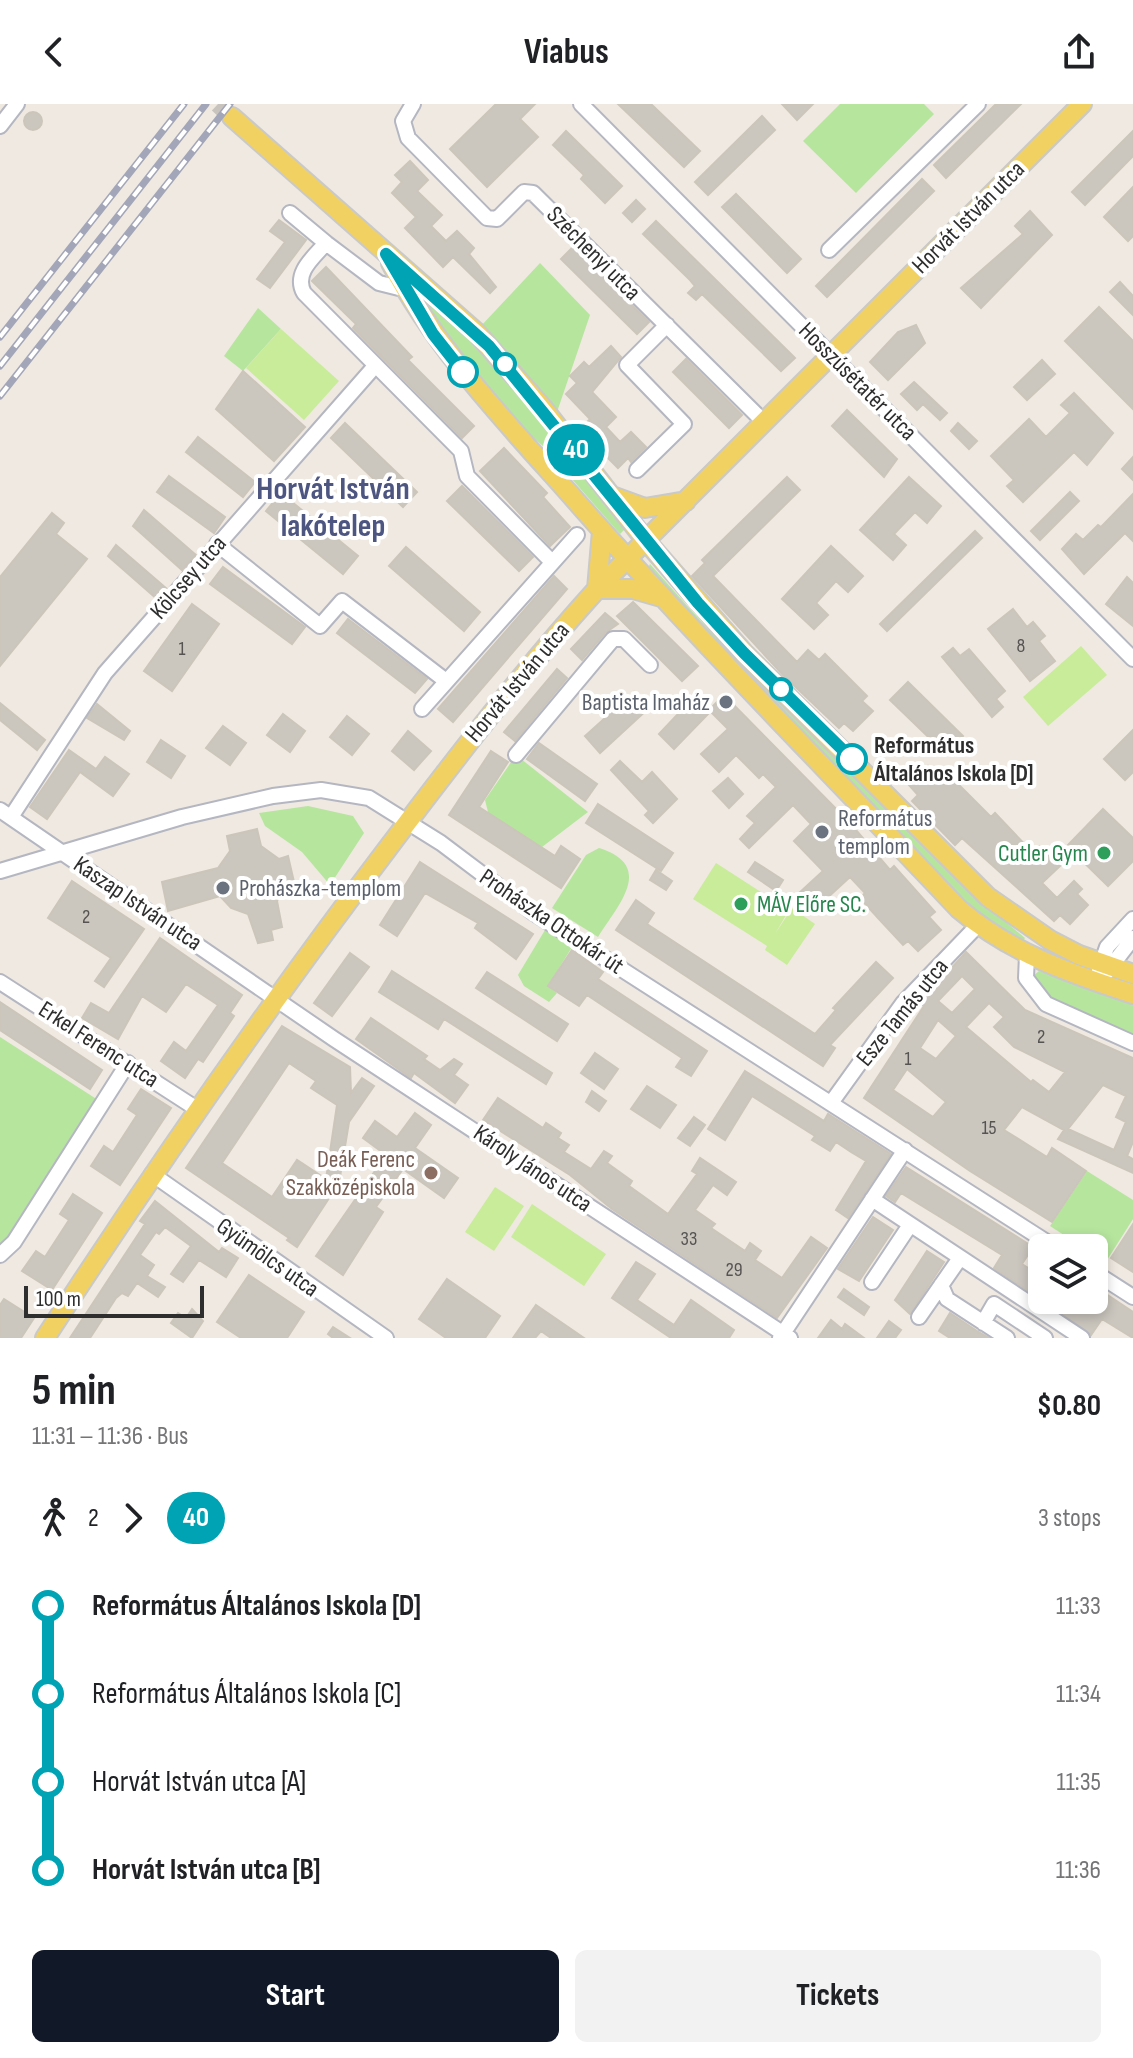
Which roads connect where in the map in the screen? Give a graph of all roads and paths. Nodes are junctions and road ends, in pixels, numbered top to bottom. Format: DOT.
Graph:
graph roads {
  1 [pos="17,104"];
  2 [pos="413,104"];
  3 [pos="581,104"];
  4 [pos="978,104"];
  5 [pos="1082,104"];
  6 [pos="232,117"];
  7 [pos="0,126"];
  8 [pos="290,213"];
  9 [pos="326,243"];
  10 [pos="829,250"];
  11 [pos="386,254"];
  12 [pos="406,290"];
  13 [pos="434,293"];
  14 [pos="667,325"];
  15 [pos="833,354"];
  16 [pos="375,366"];
  17 [pos="764,422"];
  18 [pos="637,470"];
  19 [pos="612,496"];
  20 [pos="686,501"];
  21 [pos="602,531"];
  22 [pos="577,535"];
  23 [pos="646,541"];
  24 [pos="217,544"];
  25 [pos="628,559"];
  26 [pos="551,561"];
  27 [pos="597,589"];
  28 [pos="661,597"];
  29 [pos="1133,659"];
  30 [pos="650,665"];
  31 [pos="446,681"];
  32 [pos="422,709"];
  33 [pos="516,755"];
  34 [pos="6,813"];
  35 [pos="408,820"];
  36 [pos="61,852"];
  37 [pos="0,871"];
  38 [pos="1133,919"];
  39 [pos="978,925"];
  40 [pos="1133,938"];
  41 [pos="1027,955"];
  42 [pos="1105,964"];
  43 [pos="1133,974"];
  44 [pos="0,982"];
  45 [pos="1098,983"];
  46 [pos="1133,994"];
  47 [pos="276,997"];
  48 [pos="1133,1043"];
  49 [pos="128,1063"];
  50 [pos="831,1103"];
  51 [pos="197,1109"];
  52 [pos="905,1150"];
  53 [pos="152,1174"];
  54 [pos="872,1199"];
  55 [pos="910,1225"];
  56 [pos="1034,1234"];
  57 [pos="0,1255"];
  58 [pos="960,1258"];
  59 [pos="1108,1281"];
  60 [pos="872,1282"];
  61 [pos="941,1285"];
  62 [pos="1133,1297"];
  63 [pos="919,1317"];
  64 [pos="983,1323"];
  65 [pos="784,1336"];
  66 [pos="45,1338"];
  67 [pos="386,1338"];
  68 [pos="1007,1338"];
  69 [pos="1045,1338"];
  70 [pos="1082,1338"];
  1 -- 7 [label="street"];
  2 -- 14 [label="street, Széchenyi utca"];
  3 -- 15 [label="street, Hosszúsétatér utca"];
  4 -- 10 [label="street"];
  5 -- 15 [label="main road, Horvát István utca"];
  6 -- 11 [label="main road"];
  8 -- 9 [label="street"];
  9 -- 12 [label="street"];
  9 -- 16 [label="street"];
  11 -- 12 [label="main road"];
  11 -- 13 [label="main road"];
  12 -- 13 [label="street"];
  12 -- 21 [label="main road"];
  13 -- 19 [label="main road"];
  14 -- 17 [label="street, Széchenyi utca"];
  14 -- 18 [label="street"];
  15 -- 17 [label="main road, Horvát István utca"];
  15 -- 29 [label="street, Hosszúsétatér utca"];
  16 -- 24 [label="street, Kölcsey utca"];
  16 -- 26 [label="street"];
  17 -- 20 [label="main road, Horvát István utca"];
  19 -- 20 [label="main road"];
  19 -- 23 [label="main road"];
  20 -- 23 [label="main road, Horvát István utca"];
  21 -- 25 [label="main road"];
  21 -- 27 [label="main road"];
  22 -- 26 [label="street"];
  23 -- 25 [label="main road, Horvát István utca"];
  23 -- 42 [label="main road"];
  24 -- 31 [label="street"];
  24 -- 34 [label="street, Kölcsey utca"];
  25 -- 27 [label="main road, Horvát István utca"];
  25 -- 28 [label="main road"];
  26 -- 31 [label="street"];
  27 -- 28 [label="main road"];
  27 -- 35 [label="main road, Horvát István utca"];
  28 -- 39 [label="main road"];
  30 -- 33 [label="street"];
  31 -- 32 [label="street"];
  34 -- 36 [label="street, Kaszap István utca"];
  35 -- 36 [label="street, Prohászka Ottokár út"];
  35 -- 47 [label="main road, Horvát István utca"];
  35 -- 50 [label="street, Prohászka Ottokár út"];
  36 -- 37 [label="street, Prohászka Ottokár út"];
  36 -- 47 [label="street, Kaszap István utca"];
  38 -- 42 [label="street"];
  39 -- 41 [label="main road"];
  39 -- 50 [label="street, Esze Tamás utca"];
  40 -- 42 [label="street"];
  41 -- 45 [label="main road"];
  41 -- 48 [label="street"];
  42 -- 43 [label="main road"];
  42 -- 45 [label="street"];
  44 -- 49 [label="street, Erkel Ferenc utca"];
  45 -- 46 [label="main road"];
  47 -- 51 [label="main road, Horvát István utca"];
  47 -- 65 [label="street, Károly János utca"];
  49 -- 51 [label="street, Erkel Ferenc utca"];
  49 -- 57 [label="street"];
  50 -- 52 [label="street, Prohászka Ottokár út"];
  51 -- 53 [label="main road, Horvát István utca"];
  52 -- 54 [label="street"];
  52 -- 56 [label="street, Prohászka Ottokár út"];
  53 -- 66 [label="main road, Horvát István utca"];
  53 -- 67 [label="street, Gyümölcs utca"];
  54 -- 55 [label="street"];
  54 -- 65 [label="street"];
  55 -- 58 [label="street"];
  55 -- 60 [label="street"];
  58 -- 61 [label="street"];
  58 -- 70 [label="street"];
  59 -- 62 [label="street"];
  61 -- 63 [label="street"];
  61 -- 64 [label="street"];
  64 -- 68 [label="street"];
  64 -- 69 [label="street"];
}
